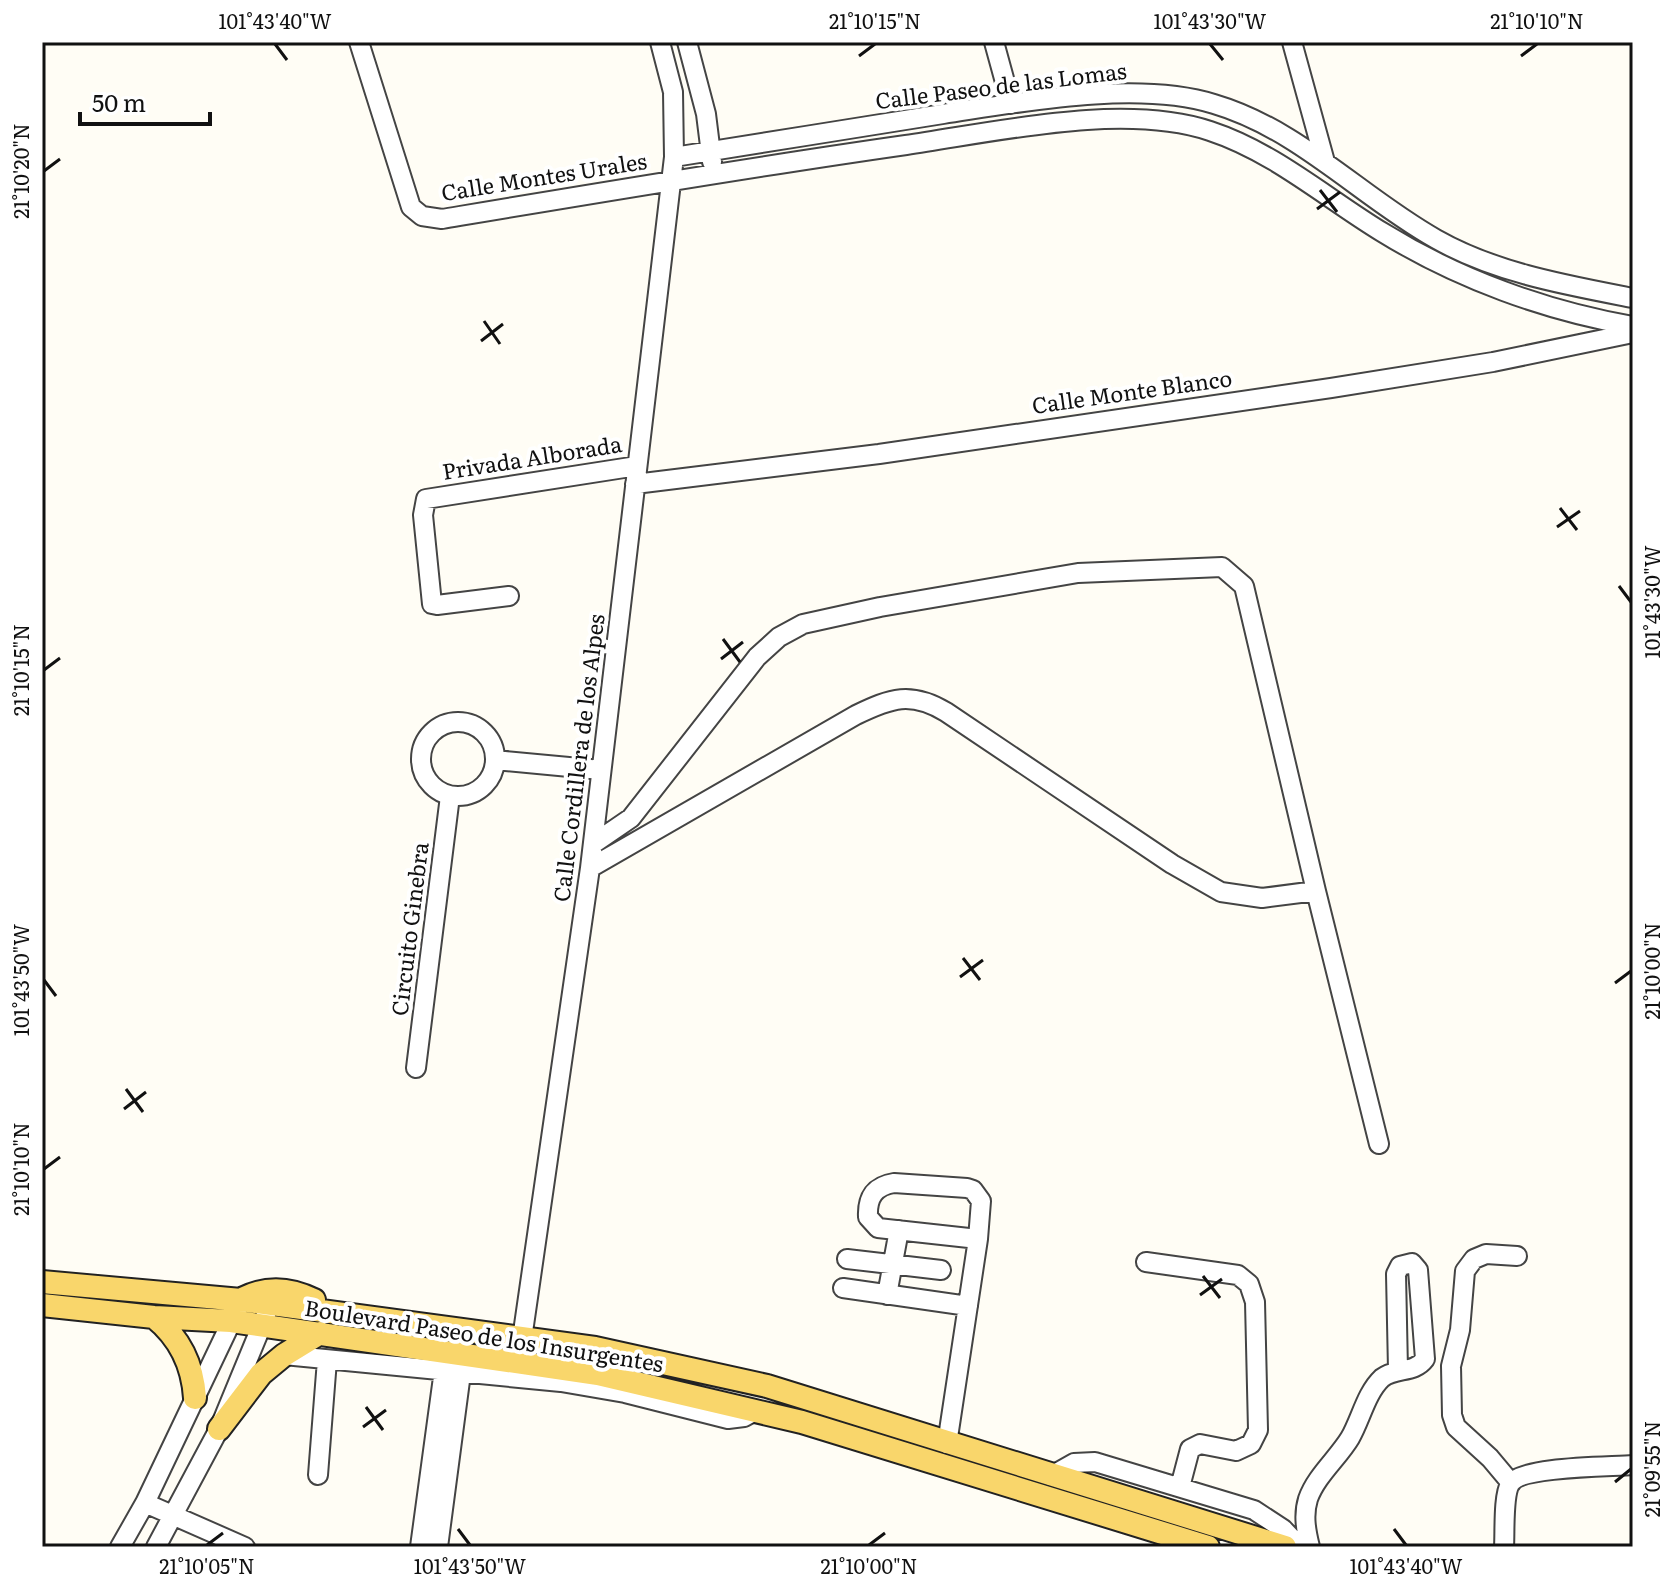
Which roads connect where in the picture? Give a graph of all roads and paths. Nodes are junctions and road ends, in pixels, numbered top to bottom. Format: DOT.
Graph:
graph roads {
  1 [pos="359,42"];
  2 [pos="660,42"];
  3 [pos="687,42"];
  4 [pos="994,42"];
  5 [pos="1292,42"];
  6 [pos="1011,104"];
  7 [pos="711,151"];
  8 [pos="674,157"];
  9 [pos="1325,162"];
  10 [pos="712,173"];
  11 [pos="670,181"];
  12 [pos="1633,298"];
  13 [pos="1633,326"];
  14 [pos="1633,333"];
  15 [pos="636,475"];
  16 [pos="509,596"];
  17 [pos="495,760"];
  18 [pos="601,770"];
  19 [pos="450,796"];
  20 [pos="593,844"];
  21 [pos="590,868"];
  22 [pos="1316,891"];
  23 [pos="416,1068"];
  24 [pos="1379,1144"];
  25 [pos="899,1230"];
  26 [pos="978,1239"];
  27 [pos="1517,1256"];
  28 [pos="847,1259"];
  29 [pos="1146,1262"];
  30 [pos="892,1265"];
  31 [pos="941,1270"];
  32 [pos="42,1282"];
  33 [pos="843,1288"];
  34 [pos="887,1295"];
  35 [pos="241,1300"];
  36 [pos="42,1305"];
  37 [pos="968,1306"];
  38 [pos="331,1312"];
  39 [pos="266,1315"];
  40 [pos="154,1317"];
  41 [pos="231,1321"];
  42 [pos="320,1333"];
  43 [pos="522,1339"];
  44 [pos="284,1355"];
  45 [pos="327,1360"];
  46 [pos="1398,1370"];
  47 [pos="452,1371"];
  48 [pos="195,1398"];
  49 [pos="757,1410"];
  50 [pos="219,1429"];
  51 [pos="947,1444"];
  52 [pos="1633,1465"];
  53 [pos="318,1475"];
  54 [pos="1051,1476"];
  55 [pos="1511,1483"];
  56 [pos="1180,1487"];
  57 [pos="145,1503"];
  58 [pos="174,1517"];
  59 [pos="120,1547"];
  60 [pos="156,1547"];
  61 [pos="245,1547"];
  62 [pos="420,1547"];
  63 [pos="438,1547"];
  64 [pos="1208,1547"];
  65 [pos="1285,1547"];
  66 [pos="1300,1547"];
  67 [pos="1310,1547"];
  68 [pos="1504,1547"];
  1 -- 11 [label="street, Calle Montes Urales"];
  2 -- 8 [label="street"];
  3 -- 7 [label="street"];
  4 -- 6 [label="street"];
  5 -- 9 [label="street"];
  6 -- 7 [label="street, Calle Paseo de las Lomas"];
  6 -- 9 [label="street, Calle Paseo de las Lomas"];
  7 -- 8 [label="street, Calle Paseo de las Lomas"];
  7 -- 10 [label="street"];
  8 -- 11 [label="street"];
  9 -- 12 [label="street, Calle Paseo de las Lomas"];
  10 -- 11 [label="street, Calle Paseo de las Lomas"];
  10 -- 13 [label="street, Calle Paseo de las Lomas"];
  11 -- 15 [label="street, Calle Cordillera de los Alpes"];
  14 -- 15 [label="street, Calle Monte Blanco"];
  15 -- 16 [label="street, Privada Alborada"];
  15 -- 18 [label="street, Calle Cordillera de los Alpes"];
  17 -- 18 [label="street"];
  17 -- 19 [label="street"];
  17 -- 19 [label="street"];
  18 -- 20 [label="street, Calle Cordillera de los Alpes"];
  19 -- 23 [label="street, Circuito Ginebra"];
  20 -- 21 [label="street, Calle Cordillera de los Alpes"];
  20 -- 22 [label="street"];
  21 -- 22 [label="street"];
  21 -- 43 [label="street, Calle Cordillera de los Alpes"];
  22 -- 24 [label="street"];
  25 -- 26 [label="street"];
  25 -- 26 [label="street"];
  25 -- 30 [label="street"];
  26 -- 37 [label="street"];
  27 -- 55 [label="street"];
  28 -- 30 [label="street"];
  29 -- 56 [label="street"];
  30 -- 31 [label="street"];
  30 -- 34 [label="street"];
  32 -- 35 [label="main road, Boulevard Paseo de los Insurgentes"];
  33 -- 34 [label="street"];
  34 -- 37 [label="street"];
  35 -- 38 [label="main road"];
  35 -- 39 [label="main road, Boulevard Paseo de los Insurgentes"];
  35 -- 41 [label="street"];
  36 -- 40 [label="main road, Boulevard Paseo de los Insurgentes"];
  37 -- 51 [label="street"];
  38 -- 39 [label="main road, Boulevard Paseo de los Insurgentes"];
  38 -- 43 [label="main road, Boulevard Paseo de los Insurgentes"];
  39 -- 41 [label="main road, Boulevard Paseo de los Insurgentes"];
  39 -- 42 [label="main road, Boulevard Paseo de los Insurgentes"];
  39 -- 50 [label="street"];
  40 -- 41 [label="main road, Boulevard Paseo de los Insurgentes"];
  40 -- 48 [label="main road"];
  41 -- 48 [label="street"];
  42 -- 44 [label="main road"];
  42 -- 49 [label="main road, Boulevard Paseo de los Insurgentes"];
  43 -- 51 [label="main road, Boulevard Paseo de los Insurgentes"];
  44 -- 45 [label="street"];
  44 -- 50 [label="main road"];
  45 -- 47 [label="street"];
  45 -- 53 [label="street"];
  46 -- 46 [label="street"];
  46 -- 67 [label="street"];
  47 -- 49 [label="street"];
  47 -- 62 [label="street"];
  47 -- 63 [label="street"];
  48 -- 57 [label="street"];
  49 -- 64 [label="main road, Boulevard Paseo de los Insurgentes"];
  50 -- 58 [label="street"];
  51 -- 54 [label="main road, Boulevard Paseo de los Insurgentes"];
  52 -- 55 [label="street"];
  54 -- 56 [label="street"];
  54 -- 65 [label="main road, Boulevard Paseo de los Insurgentes"];
  55 -- 68 [label="street"];
  56 -- 66 [label="street"];
  57 -- 58 [label="street"];
  57 -- 59 [label="street"];
  58 -- 60 [label="street"];
  58 -- 61 [label="street"];
}
